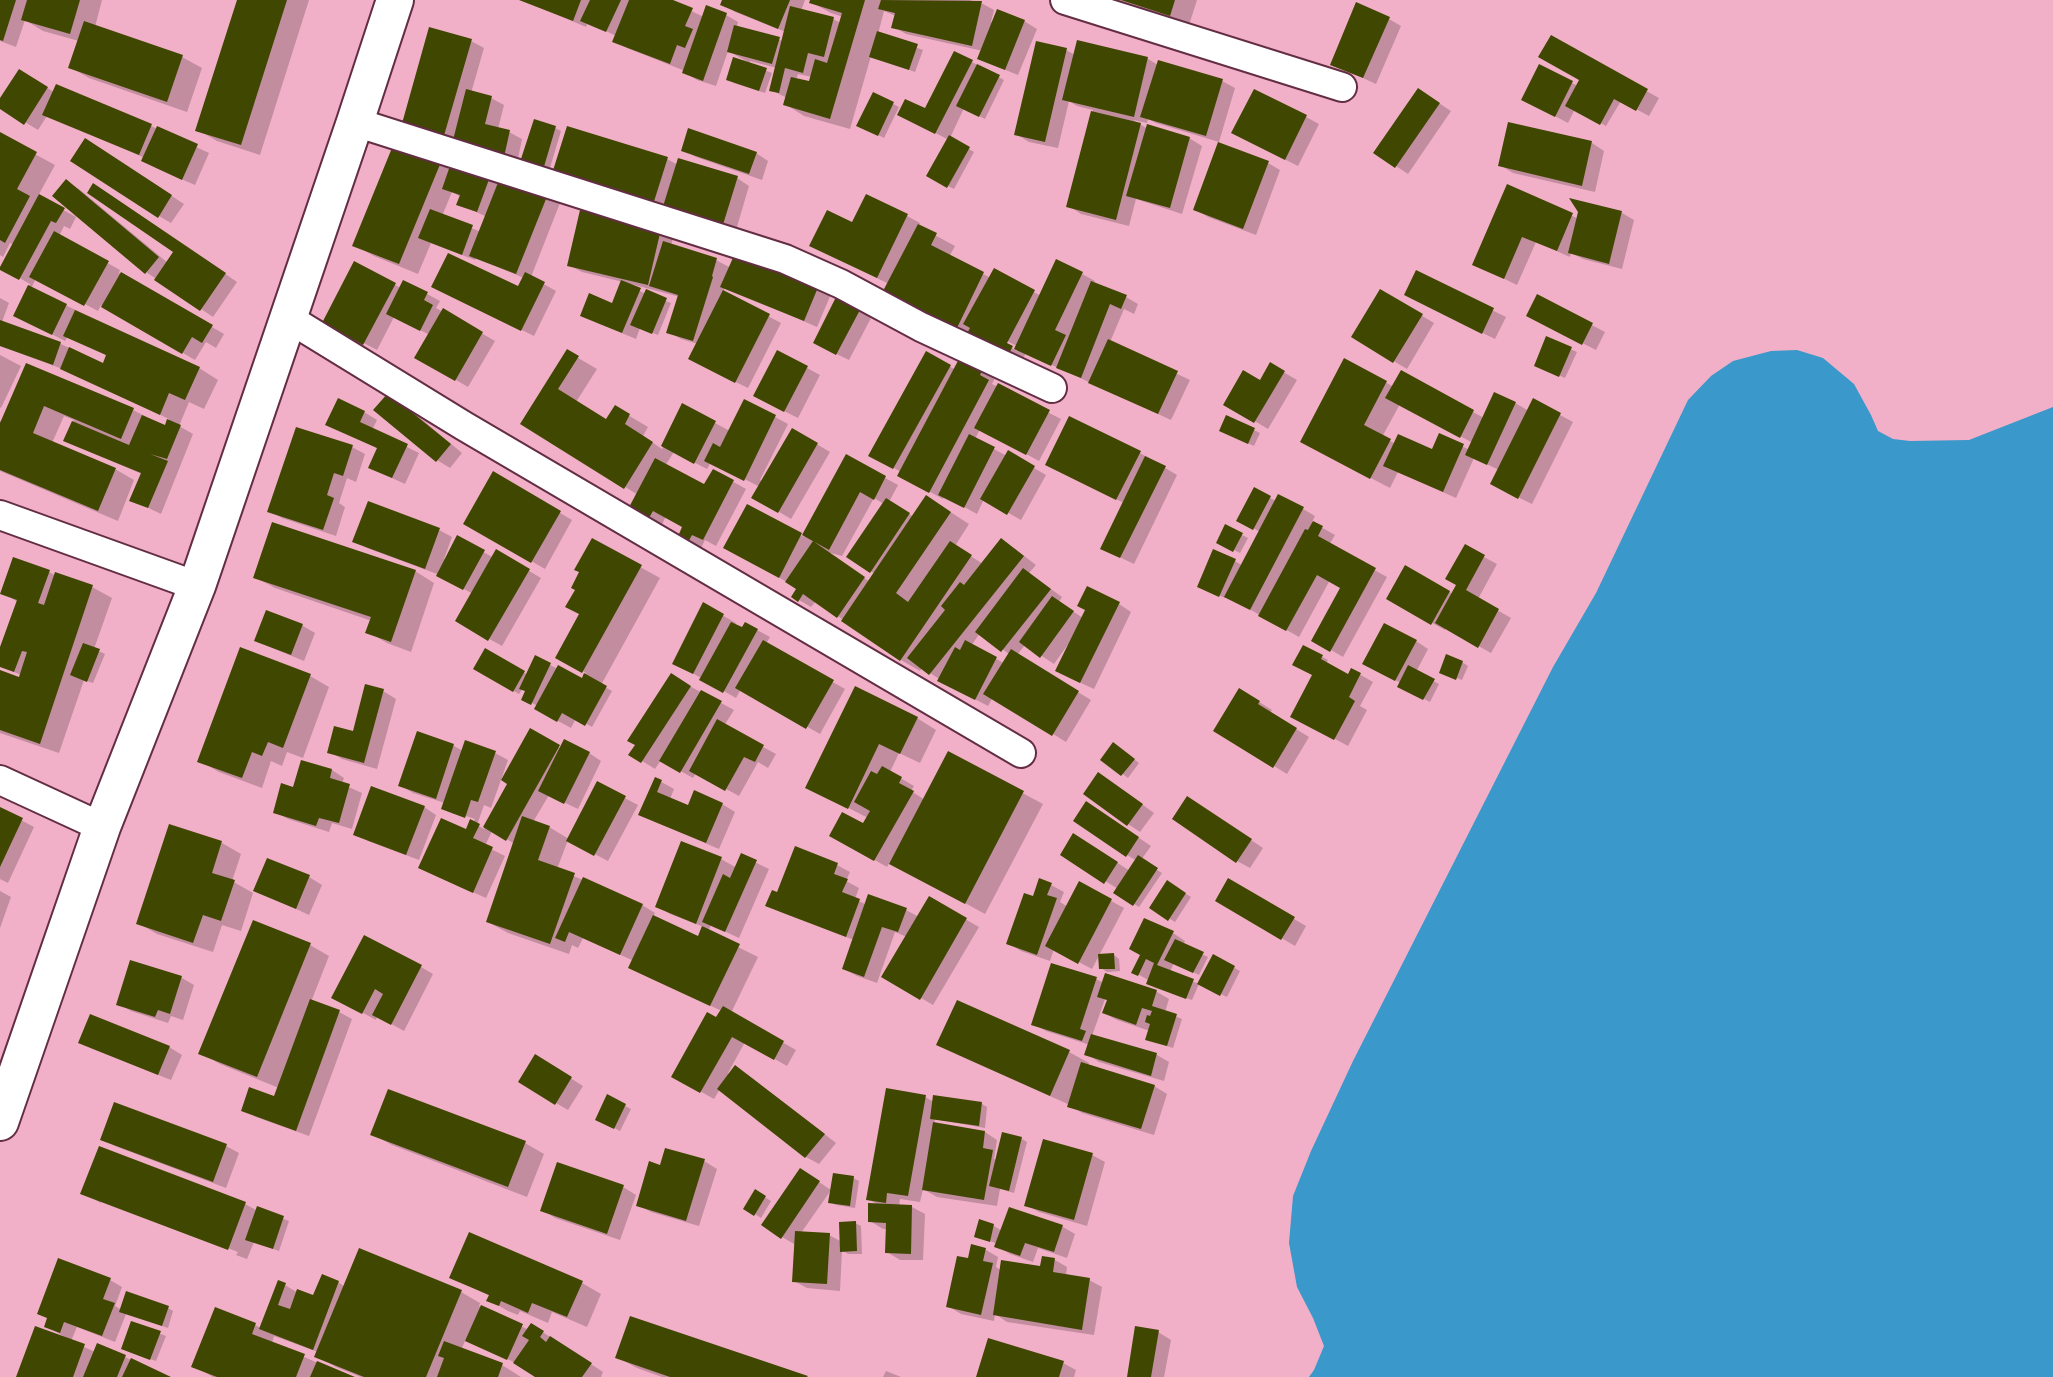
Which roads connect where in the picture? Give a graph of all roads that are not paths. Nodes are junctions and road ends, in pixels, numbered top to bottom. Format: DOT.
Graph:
graph roads {
  1 [pos="395,0"];
  2 [pos="1065,0"];
  3 [pos="1342,87"];
  4 [pos="355,122"];
  5 [pos="288,318"];
  6 [pos="1052,388"];
  7 [pos="0,515"];
  8 [pos="197,586"];
  9 [pos="1021,753"];
  10 [pos="0,780"];
  11 [pos="102,827"];
  12 [pos="0,1122"];
  1 -- 4 [label="street"];
  2 -- 3 [label="street"];
  4 -- 5 [label="street"];
  4 -- 6 [label="street"];
  5 -- 8 [label="street"];
  5 -- 9 [label="street"];
  7 -- 8 [label="street"];
  8 -- 11 [label="street"];
  10 -- 11 [label="street"];
  11 -- 12 [label="street"];
}
